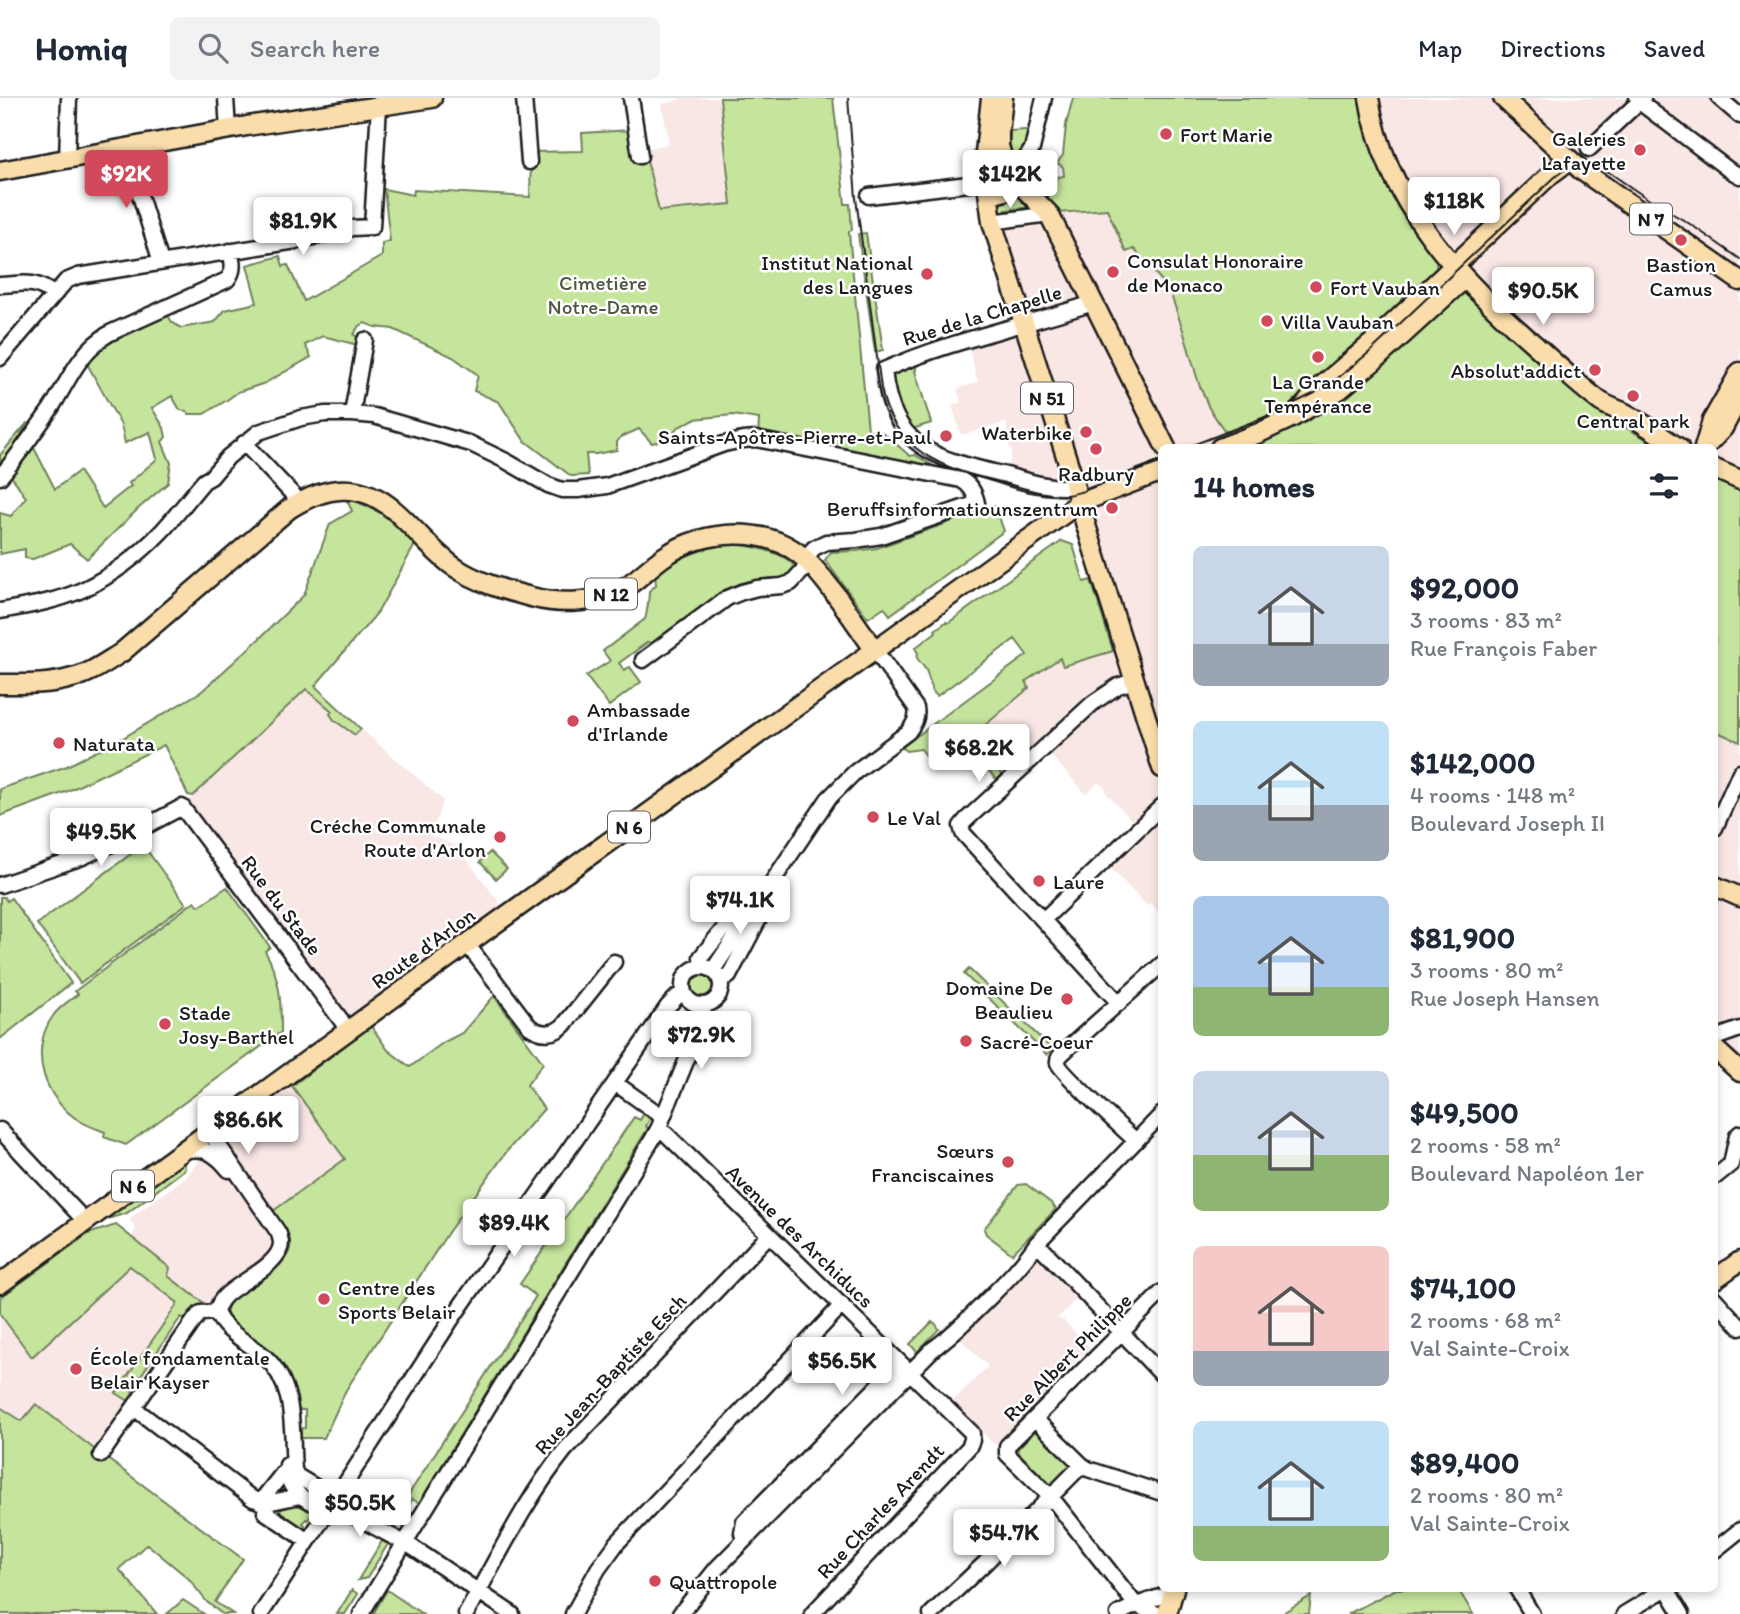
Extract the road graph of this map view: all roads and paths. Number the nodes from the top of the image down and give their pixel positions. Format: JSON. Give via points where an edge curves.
{"nodes":[{"id":1,"x":69,"y":98,"type":"edge"},
{"id":2,"x":226,"y":98,"type":"edge"},
{"id":3,"x":432,"y":98,"type":"edge"},
{"id":4,"x":524,"y":98,"type":"edge"},
{"id":5,"x":631,"y":98,"type":"edge"},
{"id":6,"x":991,"y":98,"type":"edge"},
{"id":7,"x":1003,"y":98,"type":"edge"},
{"id":8,"x":1044,"y":98,"type":"edge"},
{"id":9,"x":1368,"y":98,"type":"edge"},
{"id":10,"x":1503,"y":98,"type":"edge"},
{"id":11,"x":1720,"y":98,"type":"edge"},
{"id":12,"x":1640,"y":99,"type":"edge"},
{"id":13,"x":379,"y":105,"type":"junction"},
{"id":14,"x":1740,"y":116,"type":"edge"},
{"id":15,"x":228,"y":130,"type":"junction"},
{"id":16,"x":125,"y":148,"type":"junction"},
{"id":17,"x":1588,"y":149,"type":"dead end"},
{"id":18,"x":640,"y":156,"type":"dead end"},
{"id":19,"x":67,"y":159,"type":"junction"},
{"id":20,"x":530,"y":162,"type":"dead end"},
{"id":21,"x":1575,"y":165,"type":"junction"},
{"id":22,"x":0,"y":171,"type":"edge"},
{"id":23,"x":1010,"y":173,"type":"junction"},
{"id":24,"x":1740,"y":176,"type":"edge"},
{"id":25,"x":985,"y":182,"type":"junction"},
{"id":26,"x":869,"y":196,"type":"dead end"},
{"id":27,"x":1049,"y":214,"type":"junction"},
{"id":28,"x":992,"y":222,"type":"junction"},
{"id":29,"x":230,"y":251,"type":"junction"},
{"id":30,"x":161,"y":262,"type":"junction"},
{"id":31,"x":1459,"y":272,"type":"junction"},
{"id":32,"x":1740,"y":281,"type":"edge"},
{"id":33,"x":0,"y":285,"type":"edge"},
{"id":34,"x":54,"y":295,"type":"junction"},
{"id":35,"x":1093,"y":303,"type":"junction"},
{"id":36,"x":1017,"y":325,"type":"junction"},
{"id":37,"x":365,"y":340,"type":"dead end"},
{"id":38,"x":0,"y":358,"type":"edge"},
{"id":39,"x":1738,"y":383,"type":"edge"},
{"id":40,"x":352,"y":414,"type":"junction"},
{"id":41,"x":244,"y":443,"type":"junction"},
{"id":42,"x":1164,"y":444,"type":"edge"},
{"id":43,"x":1230,"y":444,"type":"edge"},
{"id":44,"x":1673,"y":444,"type":"edge"},
{"id":45,"x":1708,"y":444,"type":"edge"},
{"id":46,"x":1718,"y":470,"type":"edge"},
{"id":47,"x":1158,"y":473,"type":"edge"},
{"id":48,"x":0,"y":477,"type":"edge"},
{"id":49,"x":1740,"y":480,"type":"edge"},
{"id":50,"x":1077,"y":495,"type":"junction"},
{"id":51,"x":295,"y":506,"type":"junction"},
{"id":52,"x":807,"y":561,"type":"junction"},
{"id":53,"x":0,"y":611,"type":"edge"},
{"id":54,"x":875,"y":650,"type":"junction"},
{"id":55,"x":643,"y":660,"type":"dead end"},
{"id":56,"x":1134,"y":681,"type":"junction"},
{"id":57,"x":0,"y":684,"type":"edge"},
{"id":58,"x":1158,"y":755,"type":"edge"},
{"id":59,"x":1740,"y":772,"type":"edge"},
{"id":60,"x":1158,"y":810,"type":"edge"},
{"id":61,"x":1718,"y":821,"type":"edge"},
{"id":62,"x":0,"y":885,"type":"edge"},
{"id":63,"x":1718,"y":887,"type":"edge"},
{"id":64,"x":767,"y":889,"type":"junction"},
{"id":65,"x":1740,"y":897,"type":"edge"},
{"id":66,"x":1043,"y":920,"type":"junction"},
{"id":67,"x":467,"y":944,"type":"junction"},
{"id":68,"x":614,"y":962,"type":"dead end"},
{"id":69,"x":1158,"y":968,"type":"edge"},
{"id":70,"x":712,"y":972,"type":"junction"},
{"id":71,"x":685,"y":994,"type":"junction"},
{"id":72,"x":1119,"y":1003,"type":"junction"},
{"id":73,"x":704,"y":1006,"type":"junction"},
{"id":74,"x":1740,"y":1029,"type":"edge"},
{"id":75,"x":347,"y":1030,"type":"junction"},
{"id":76,"x":1718,"y":1037,"type":"edge"},
{"id":77,"x":1718,"y":1052,"type":"edge"},
{"id":78,"x":1740,"y":1072,"type":"edge"},
{"id":79,"x":615,"y":1083,"type":"junction"},
{"id":80,"x":1158,"y":1119,"type":"edge"},
{"id":81,"x":661,"y":1122,"type":"junction"},
{"id":82,"x":0,"y":1130,"type":"edge"},
{"id":83,"x":209,"y":1131,"type":"junction"},
{"id":84,"x":1740,"y":1133,"type":"edge"},
{"id":85,"x":1136,"y":1141,"type":"junction"},
{"id":86,"x":181,"y":1152,"type":"junction"},
{"id":87,"x":1718,"y":1175,"type":"edge"},
{"id":88,"x":258,"y":1202,"type":"junction"},
{"id":89,"x":85,"y":1222,"type":"junction"},
{"id":90,"x":769,"y":1235,"type":"junction"},
{"id":91,"x":1037,"y":1243,"type":"junction"},
{"id":92,"x":1740,"y":1261,"type":"edge"},
{"id":93,"x":1718,"y":1277,"type":"edge"},
{"id":94,"x":0,"y":1284,"type":"edge"},
{"id":95,"x":1158,"y":1296,"type":"edge"},
{"id":96,"x":1718,"y":1302,"type":"edge"},
{"id":97,"x":842,"y":1305,"type":"junction"},
{"id":98,"x":216,"y":1312,"type":"junction"},
{"id":99,"x":1740,"y":1327,"type":"edge"},
{"id":100,"x":1121,"y":1332,"type":"junction"},
{"id":101,"x":1158,"y":1371,"type":"edge"},
{"id":102,"x":910,"y":1372,"type":"junction"},
{"id":103,"x":134,"y":1408,"type":"junction"},
{"id":104,"x":1035,"y":1419,"type":"junction"},
{"id":105,"x":972,"y":1433,"type":"joint"},
{"id":106,"x":291,"y":1436,"type":"junction"},
{"id":107,"x":102,"y":1455,"type":"dead end"},
{"id":108,"x":1082,"y":1465,"type":"junction"},
{"id":109,"x":287,"y":1468,"type":"junction"},
{"id":110,"x":1158,"y":1492,"type":"edge"},
{"id":111,"x":300,"y":1496,"type":"junction"},
{"id":112,"x":1051,"y":1497,"type":"junction"},
{"id":113,"x":332,"y":1504,"type":"junction"},
{"id":114,"x":263,"y":1507,"type":"junction"},
{"id":115,"x":1739,"y":1533,"type":"edge"},
{"id":116,"x":308,"y":1541,"type":"junction"},
{"id":117,"x":405,"y":1543,"type":"junction"},
{"id":118,"x":1718,"y":1548,"type":"edge"},
{"id":119,"x":478,"y":1591,"type":"junction"},
{"id":120,"x":1172,"y":1592,"type":"edge"},
{"id":121,"x":1176,"y":1592,"type":"edge"},
{"id":122,"x":1519,"y":1592,"type":"edge"},
{"id":123,"x":1661,"y":1592,"type":"edge"},
{"id":124,"x":1668,"y":1592,"type":"edge"},
{"id":125,"x":1136,"y":1605,"type":"junction"},
{"id":126,"x":261,"y":1614,"type":"edge"},
{"id":127,"x":361,"y":1614,"type":"edge"},
{"id":128,"x":466,"y":1614,"type":"edge"},
{"id":129,"x":512,"y":1614,"type":"edge"},
{"id":130,"x":573,"y":1614,"type":"edge"},
{"id":131,"x":680,"y":1614,"type":"edge"},
{"id":132,"x":813,"y":1614,"type":"edge"},
{"id":133,"x":931,"y":1614,"type":"edge"},
{"id":134,"x":1118,"y":1614,"type":"edge"},
{"id":135,"x":1157,"y":1614,"type":"edge"},
{"id":136,"x":1167,"y":1614,"type":"edge"},
{"id":137,"x":1532,"y":1614,"type":"edge"},
{"id":138,"x":1624,"y":1614,"type":"edge"},
{"id":139,"x":1682,"y":1614,"type":"edge"}],
"edges":[{"from":1,"to":19,"type":"street"},
{"from":2,"to":15,"type":"street"},
{"from":3,"to":13,"type":"main road"},
{"from":4,"to":20,"type":"street"},
{"from":5,"to":18,"type":"street"},
{"from":6,"to":25,"type":"main road","number":"N 51"},
{"from":7,"to":23,"type":"main road","via":[[999,146]]},
{"from":8,"to":23,"type":"street","via":[[1032,149]]},
{"from":9,"to":31,"type":"main road","via":[[1392,175],[1430,237]]},
{"from":10,"to":21,"type":"main road","number":"N 7"},
{"from":11,"to":14,"type":"street"},
{"from":12,"to":17,"type":"street"},
{"from":12,"to":24,"type":"street"},
{"from":13,"to":15,"type":"main road"},
{"from":13,"to":29,"type":"street","via":[[372,227]]},
{"from":15,"to":16,"type":"main road"},
{"from":16,"to":19,"type":"main road"},
{"from":16,"to":30,"type":"street"},
{"from":19,"to":22,"type":"main road"},
{"from":21,"to":31,"type":"main road","via":[[1551,174]]},
{"from":21,"to":32,"type":"main road","number":"N 7"},
{"from":23,"to":25,"type":"main road","via":[[1012,181],[1006,191],[995,193]]},
{"from":23,"to":27,"type":"main road"},
{"from":25,"to":26,"type":"street"},
{"from":25,"to":28,"type":"main road","number":"N 51"},
{"from":27,"to":28,"type":"street"},
{"from":27,"to":35,"type":"main road"},
{"from":28,"to":36,"type":"main road","number":"N 51"},
{"from":29,"to":30,"type":"street"},
{"from":29,"to":48,"type":"street","via":[[233,269],[228,280],[110,333],[86,351]]},
{"from":30,"to":34,"type":"street","via":[[78,276],[66,281]]},
{"from":31,"to":43,"type":"main road","via":[[1320,387],[1293,417]]},
{"from":31,"to":44,"type":"main road","via":[[1583,388]]},
{"from":33,"to":34,"type":"street","via":[[33,283]]},
{"from":34,"to":38,"type":"street"},
{"from":35,"to":36,"type":"street","name":"Rue de la Chapelle"},
{"from":35,"to":42,"type":"main road"},
{"from":36,"to":50,"type":"main road","number":"N 51"},
{"from":36,"to":50,"type":"street","name":"Rue de la Chapelle","via":[[884,370],[889,400],[895,417],[926,450],[956,463]]},
{"from":37,"to":40,"type":"street"},
{"from":39,"to":45,"type":"main road","via":[[1723,428]]},
{"from":40,"to":41,"type":"street","via":[[301,418],[259,432]]},
{"from":40,"to":52,"type":"street","via":[[471,444],[562,490],[607,486],[724,444],[756,439],[961,480],[971,488],[977,503],[881,536],[826,542],[814,548]]},
{"from":41,"to":51,"type":"street"},
{"from":41,"to":53,"type":"street","via":[[138,554],[84,589]]},
{"from":46,"to":49,"type":"main road"},
{"from":47,"to":50,"type":"main road","number":"N 6","via":[[1098,496]]},
{"from":50,"to":54,"type":"main road","number":"N 6"},
{"from":50,"to":56,"type":"main road","number":"N 51"},
{"from":51,"to":52,"type":"main road","number":"N 12","via":[[328,491],[370,495],[470,576],[533,598],[560,602],[601,598],[624,588],[664,556],[691,542],[724,535],[774,541]]},
{"from":51,"to":57,"type":"main road","number":"N 12","via":[[121,653],[72,678]]},
{"from":52,"to":54,"type":"main road","number":"N 12"},
{"from":52,"to":55,"type":"street","via":[[791,583],[727,598]]},
{"from":54,"to":64,"type":"street","via":[[916,708],[915,721],[908,732],[834,792]]},
{"from":54,"to":67,"type":"main road","name":"Route d'Arlon","number":"N 6"},
{"from":56,"to":58,"type":"main road","number":"N 51"},
{"from":56,"to":66,"type":"street","via":[[1093,703],[961,826]]},
{"from":59,"to":61,"type":"street"},
{"from":60,"to":66,"type":"street"},
{"from":62,"to":75,"type":"street","name":"Rue du Stade","via":[[80,858],[182,807]]},
{"from":63,"to":65,"type":"main road"},
{"from":64,"to":70,"type":"street","via":[[771,896],[729,976]]},
{"from":64,"to":70,"type":"street","via":[[755,890],[701,957]]},
{"from":66,"to":72,"type":"street"},
{"from":67,"to":68,"type":"street","via":[[530,1027],[544,1033],[564,1026]]},
{"from":67,"to":75,"type":"main road","name":"Route d'Arlon","number":"N 6"},
{"from":69,"to":72,"type":"street"},
{"from":70,"to":71,"type":"street","via":[[695,968],[685,979]]},
{"from":70,"to":73,"type":"street","via":[[722,987],[716,1000]]},
{"from":71,"to":73,"type":"street","via":[[692,1003]]},
{"from":71,"to":79,"type":"street","via":[[671,1001]]},
{"from":72,"to":85,"type":"street","via":[[1058,1060],[1067,1075]]},
{"from":73,"to":81,"type":"street","via":[[703,1020]]},
{"from":74,"to":76,"type":"street"},
{"from":75,"to":83,"type":"main road","name":"Route d'Arlon","number":"N 6"},
{"from":77,"to":78,"type":"main road"},
{"from":79,"to":81,"type":"street","name":"Avenue des Archiducs"},
{"from":79,"to":113,"type":"street","via":[[451,1320]]},
{"from":80,"to":85,"type":"street"},
{"from":81,"to":90,"type":"street","name":"Avenue des Archiducs"},
{"from":81,"to":117,"type":"street"},
{"from":82,"to":89,"type":"street"},
{"from":83,"to":86,"type":"main road","name":"Route d'Arlon","number":"N 6"},
{"from":83,"to":88,"type":"street"},
{"from":84,"to":87,"type":"street","via":[[1731,1164]]},
{"from":85,"to":91,"type":"street"},
{"from":86,"to":88,"type":"street","via":[[209,1152]]},
{"from":86,"to":89,"type":"main road","name":"Route d'Arlon","number":"N 6"},
{"from":88,"to":98,"type":"street","via":[[282,1242],[278,1253],[226,1295]]},
{"from":89,"to":94,"type":"main road","name":"Route d'Arlon","number":"N 6"},
{"from":90,"to":97,"type":"street","name":"Avenue des Archiducs"},
{"from":90,"to":119,"type":"street","name":"Rue Jean-Baptiste Esch","via":[[565,1450],[531,1498]]},
{"from":91,"to":100,"type":"street"},
{"from":91,"to":102,"type":"street","via":[[955,1333]]},
{"from":92,"to":93,"type":"main road"},
{"from":95,"to":100,"type":"street","name":"Rue Albert Philippe"},
{"from":96,"to":99,"type":"street"},
{"from":97,"to":102,"type":"street","name":"Avenue des Archiducs"},
{"from":97,"to":130,"type":"street","via":[[617,1544]]},
{"from":98,"to":103,"type":"street","via":[[196,1318]]},
{"from":98,"to":106,"type":"street","via":[[282,1379],[291,1405]]},
{"from":100,"to":101,"type":"street"},
{"from":100,"to":104,"type":"street","name":"Rue Albert Philippe"},
{"from":102,"to":105,"type":"street","name":"Avenue des Archiducs"},
{"from":102,"to":131,"type":"street","via":[[893,1371],[853,1421],[744,1522],[744,1540]]},
{"from":103,"to":107,"type":"street"},
{"from":103,"to":114,"type":"street"},
{"from":104,"to":108,"type":"street"},
{"from":104,"to":112,"type":"street","name":"Rue Albert Philippe","via":[[1007,1446],[1007,1454]]},
{"from":105,"to":132,"type":"street","name":"Rue Charles Arendt","via":[[969,1447]]},
{"from":106,"to":109,"type":"street"},
{"from":106,"to":113,"type":"street","via":[[297,1476],[327,1494]]},
{"from":108,"to":110,"type":"street"},
{"from":108,"to":112,"type":"street"},
{"from":109,"to":111,"type":"street","via":[[290,1485]]},
{"from":109,"to":114,"type":"street"},
{"from":111,"to":113,"type":"street","via":[[319,1506]]},
{"from":111,"to":114,"type":"street"},
{"from":112,"to":125,"type":"street"},
{"from":112,"to":133,"type":"street"},
{"from":113,"to":116,"type":"street"},
{"from":113,"to":117,"type":"street"},
{"from":114,"to":116,"type":"street"},
{"from":115,"to":118,"type":"street"},
{"from":116,"to":126,"type":"street"},
{"from":117,"to":119,"type":"street"},
{"from":117,"to":127,"type":"street"},
{"from":119,"to":128,"type":"street","name":"Rue Jean-Baptiste Esch"},
{"from":119,"to":129,"type":"street"},
{"from":120,"to":125,"type":"street"},
{"from":121,"to":136,"type":"main road"},
{"from":122,"to":137,"type":"street"},
{"from":123,"to":138,"type":"street"},
{"from":124,"to":139,"type":"street"},
{"from":125,"to":134,"type":"street"},
{"from":125,"to":135,"type":"street"}]}
